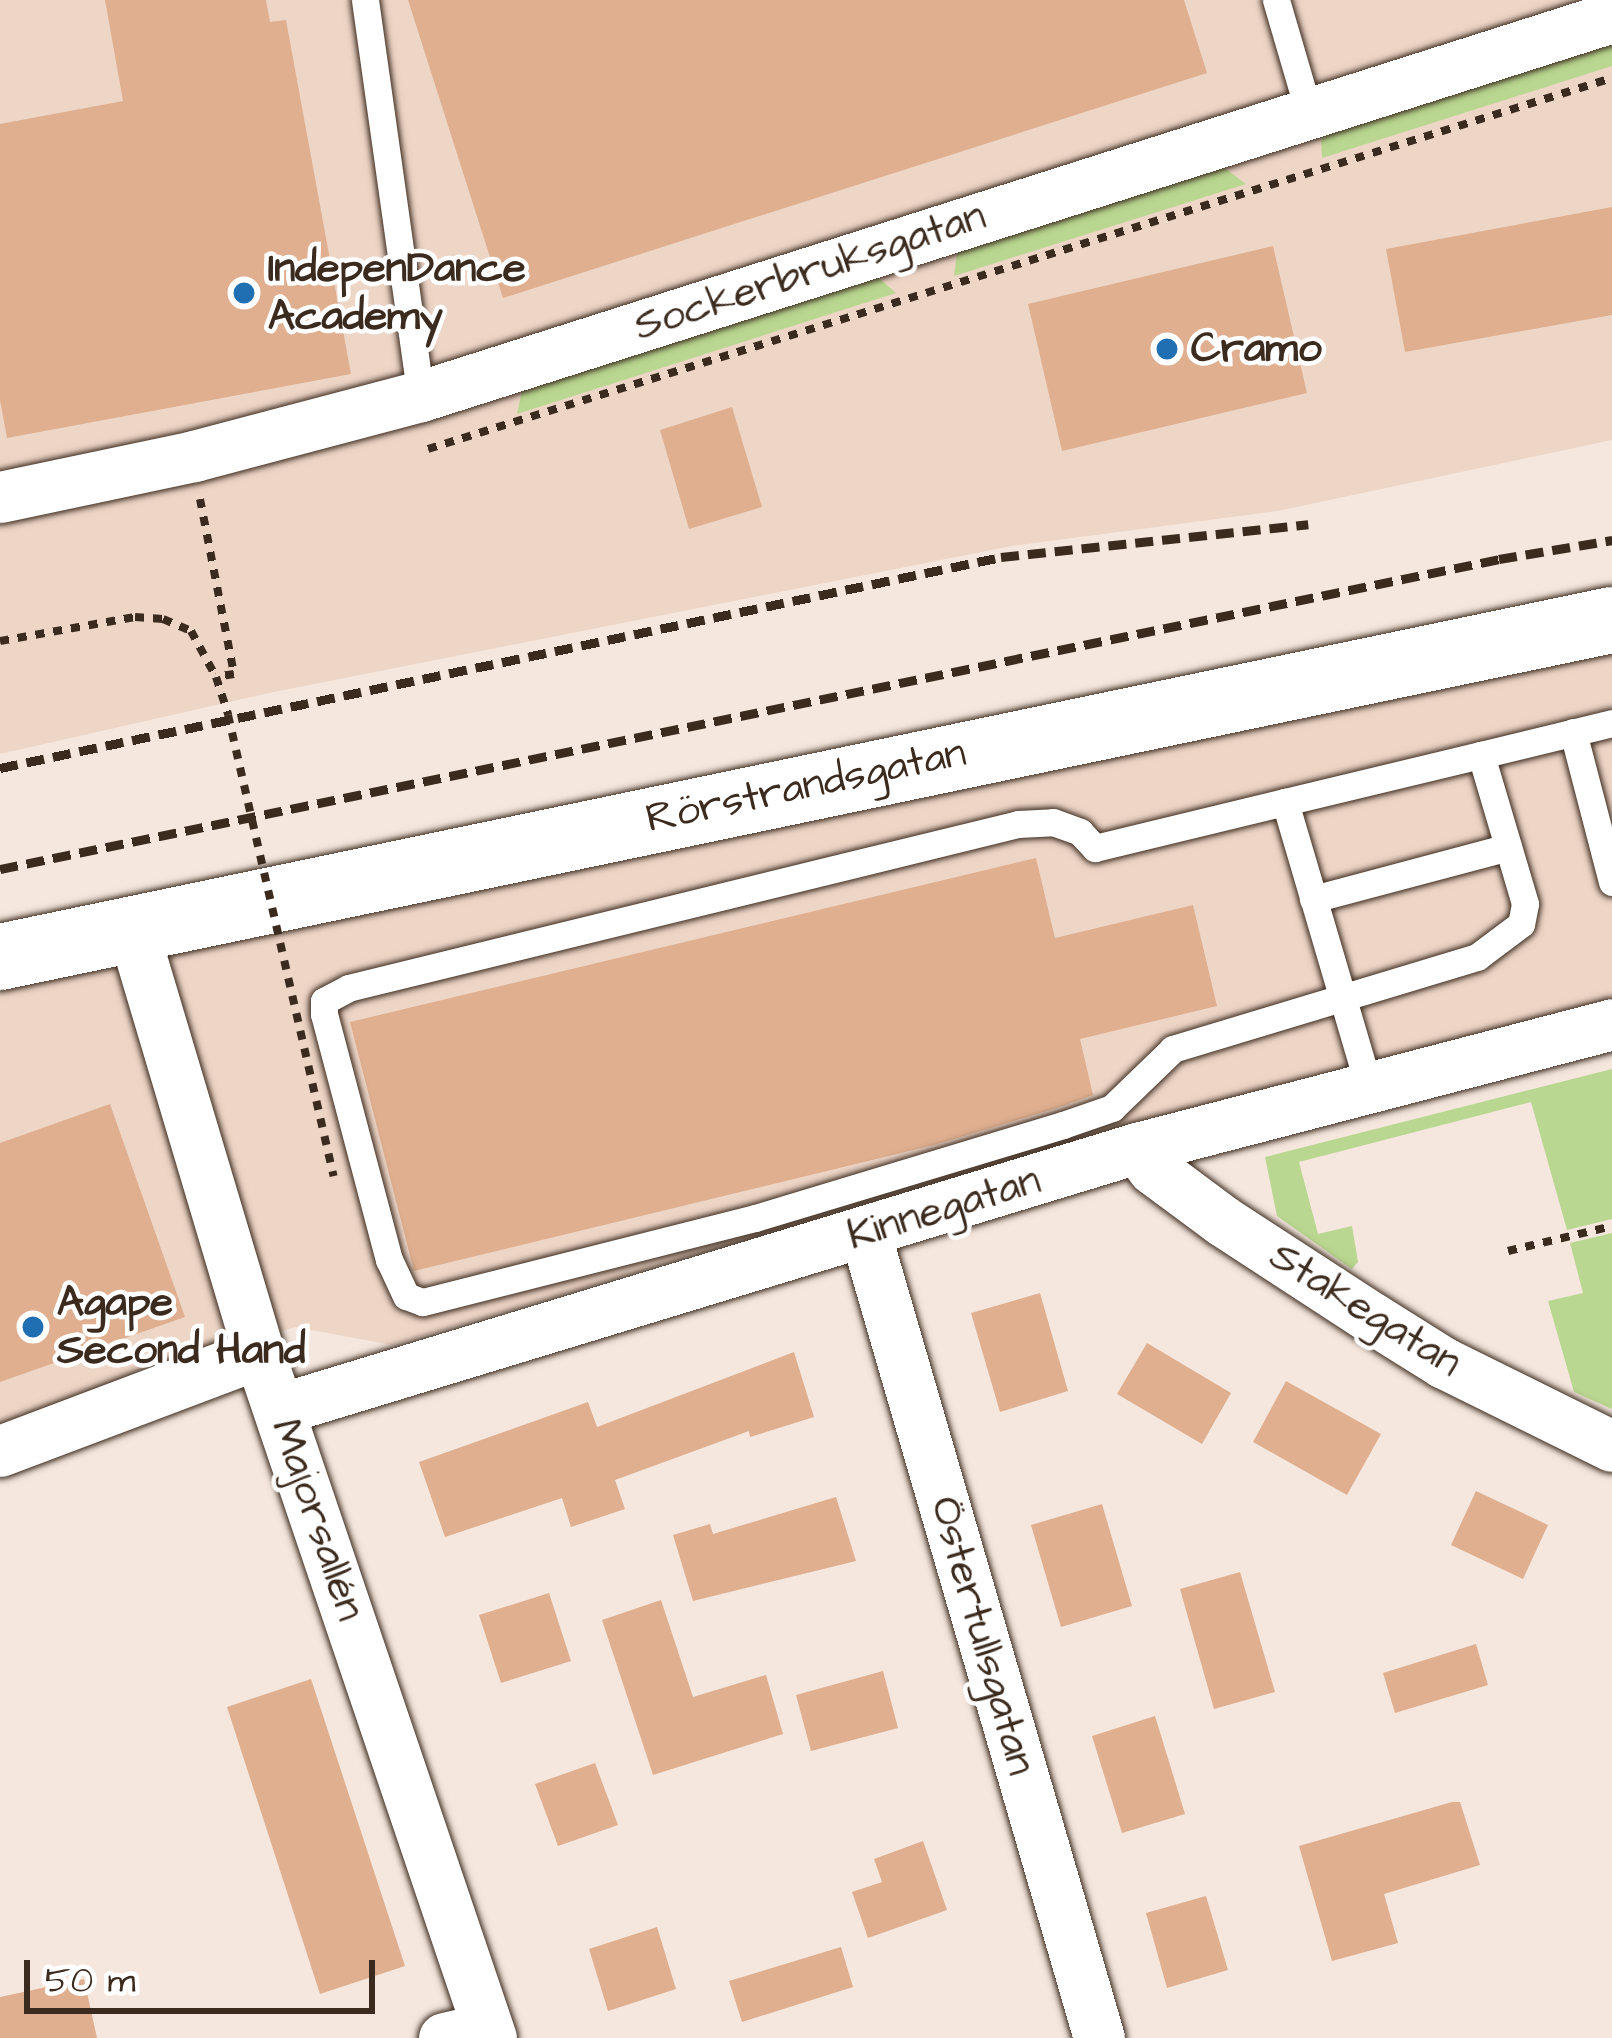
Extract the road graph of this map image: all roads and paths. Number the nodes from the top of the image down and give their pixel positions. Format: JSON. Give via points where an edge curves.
{"nodes":[{"id":1,"x":365,"y":0,"type":"edge"},
{"id":2,"x":1276,"y":0,"type":"edge"},
{"id":3,"x":1612,"y":17,"type":"edge"},
{"id":4,"x":1309,"y":113,"type":"junction"},
{"id":5,"x":421,"y":396,"type":"junction"},
{"id":6,"x":194,"y":456,"type":"junction"},
{"id":7,"x":0,"y":497,"type":"edge"},
{"id":8,"x":1612,"y":620,"type":"edge"},
{"id":9,"x":0,"y":641,"type":"edge"},
{"id":10,"x":216,"y":677,"type":"junction"},
{"id":11,"x":1612,"y":723,"type":"edge"},
{"id":12,"x":1573,"y":732,"type":"junction"},
{"id":13,"x":1481,"y":754,"type":"junction"},
{"id":14,"x":1285,"y":802,"type":"junction"},
{"id":15,"x":1508,"y":848,"type":"junction"},
{"id":16,"x":1612,"y":882,"type":"edge"},
{"id":17,"x":1313,"y":899,"type":"junction"},
{"id":18,"x":133,"y":931,"type":"junction"},
{"id":19,"x":0,"y":958,"type":"edge"},
{"id":20,"x":1342,"y":998,"type":"junction"},
{"id":21,"x":1612,"y":1024,"type":"edge"},
{"id":22,"x":1369,"y":1088,"type":"junction"},
{"id":23,"x":1137,"y":1148,"type":"junction"},
{"id":24,"x":334,"y":1176,"type":"dead end"},
{"id":25,"x":1612,"y":1226,"type":"edge"},
{"id":26,"x":866,"y":1233,"type":"junction"},
{"id":27,"x":1508,"y":1251,"type":"dead end"},
{"id":28,"x":259,"y":1353,"type":"junction"},
{"id":29,"x":280,"y":1408,"type":"junction"},
{"id":30,"x":1612,"y":1445,"type":"edge"},
{"id":31,"x":0,"y":1451,"type":"edge"},
{"id":32,"x":474,"y":2035,"type":"edge"},
{"id":33,"x":1099,"y":2038,"type":"edge"}],
"edges":[{"from":1,"to":5,"type":"lane"},
{"from":2,"to":4,"type":"lane"},
{"from":3,"to":4,"type":"street","name":"Sockerbruksgatan"},
{"from":4,"to":5,"type":"street","name":"Sockerbruksgatan"},
{"from":5,"to":6,"type":"street","name":"Sockerbruksgatan"},
{"from":6,"to":7,"type":"street","name":"Sockerbruksgatan"},
{"from":6,"to":10,"type":"path","via":[[234,674]]},
{"from":8,"to":18,"type":"main road","name":"Rörstrandsgatan"},
{"from":9,"to":10,"type":"path","bridge":true,"via":[[163,619],[191,631]]},
{"from":10,"to":24,"type":"path","bridge":true},
{"from":11,"to":12,"type":"lane"},
{"from":12,"to":13,"type":"lane"},
{"from":12,"to":16,"type":"lane"},
{"from":13,"to":14,"type":"lane"},
{"from":13,"to":15,"type":"lane"},
{"from":14,"to":17,"type":"lane"},
{"from":14,"to":20,"type":"lane","via":[[1095,848],[1053,822],[1018,824],[348,988],[324,1001],[324,1014],[389,1260],[406,1296],[422,1302],[755,1218],[1112,1108],[1173,1049]]},
{"from":15,"to":17,"type":"lane"},
{"from":15,"to":20,"type":"lane","via":[[1525,904],[1521,924],[1477,956]]},
{"from":17,"to":20,"type":"lane"},
{"from":18,"to":19,"type":"main road","name":"Rörstrandsgatan"},
{"from":18,"to":28,"type":"street","name":"Majorsallén"},
{"from":20,"to":22,"type":"lane"},
{"from":21,"to":22,"type":"street","name":"Kinnegatan"},
{"from":22,"to":23,"type":"street","name":"Kinnegatan"},
{"from":23,"to":26,"type":"street","name":"Kinnegatan"},
{"from":23,"to":30,"type":"street","name":"Stakegatan","via":[[1223,1221],[1372,1318],[1444,1363]]},
{"from":25,"to":27,"type":"path"},
{"from":26,"to":29,"type":"street","name":"Kinnegatan"},
{"from":26,"to":33,"type":"street","name":"Östertullsgatan"},
{"from":28,"to":29,"type":"street","name":"Majorsallén"},
{"from":28,"to":31,"type":"street"},
{"from":29,"to":32,"type":"street","name":"Majorsallén"}]}
